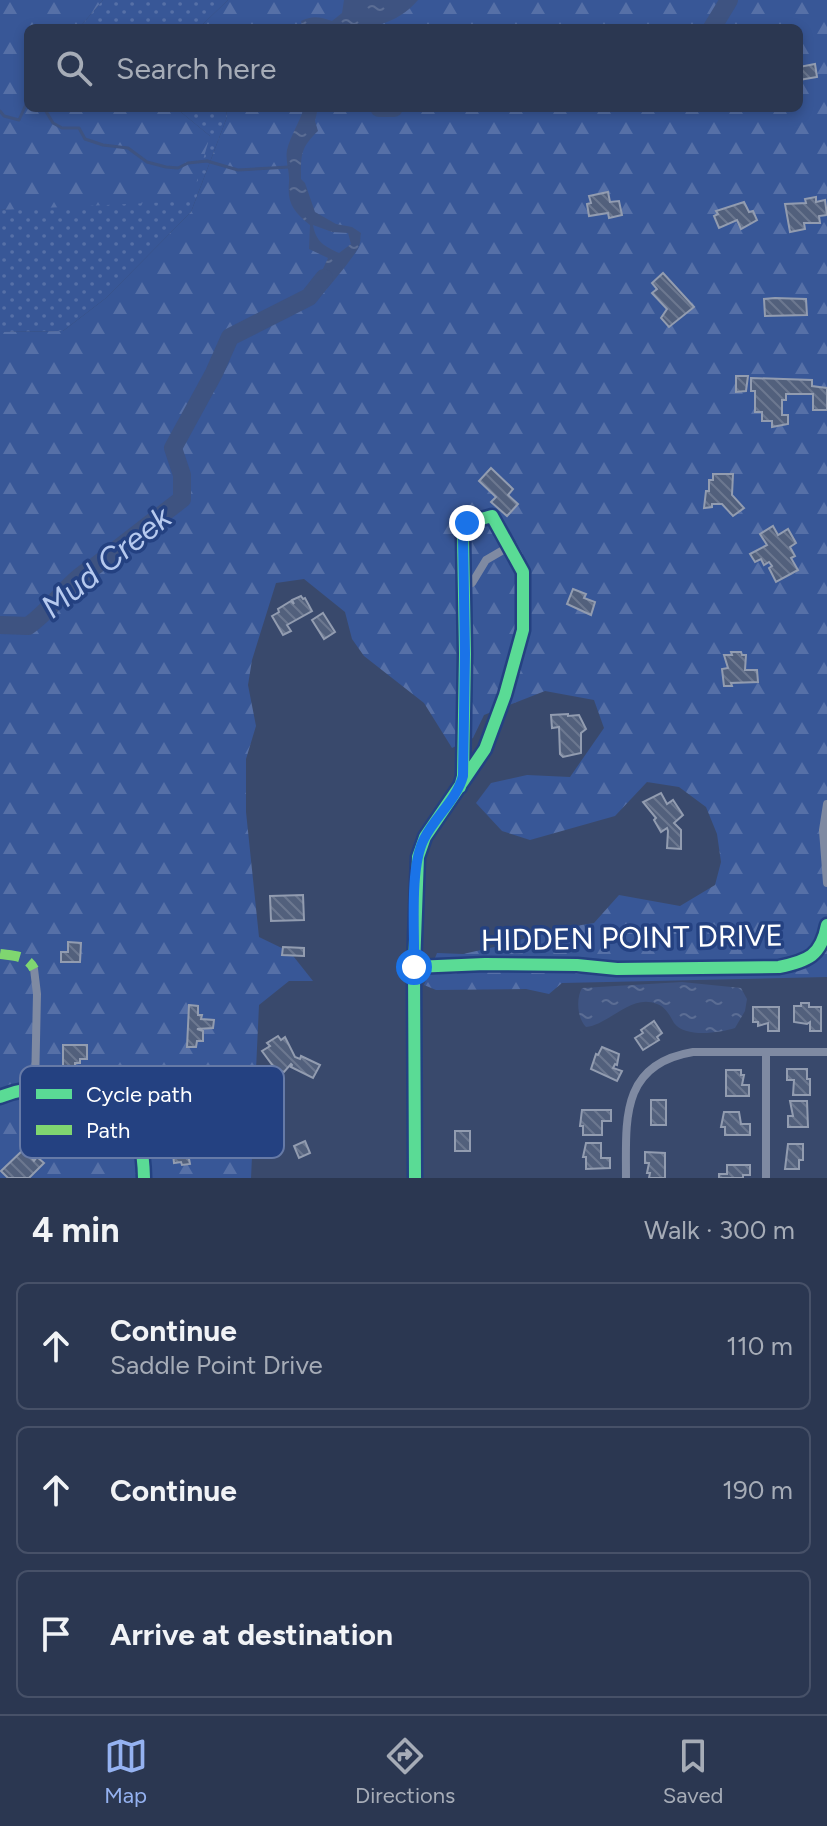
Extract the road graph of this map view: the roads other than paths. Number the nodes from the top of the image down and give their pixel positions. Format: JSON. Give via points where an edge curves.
{"nodes":[{"id":1,"x":510,"y":546,"type":"junction"},
{"id":2,"x":464,"y":587,"type":"junction"},
{"id":3,"x":460,"y":787,"type":"junction"},
{"id":4,"x":827,"y":804,"type":"edge"},
{"id":5,"x":827,"y":883,"type":"edge"},
{"id":6,"x":827,"y":925,"type":"edge"},
{"id":7,"x":414,"y":967,"type":"junction"},
{"id":8,"x":34,"y":969,"type":"dead end"},
{"id":9,"x":766,"y":1052,"type":"junction"},
{"id":10,"x":827,"y":1052,"type":"edge"},
{"id":11,"x":35,"y":1066,"type":"edge"},
{"id":12,"x":20,"y":1091,"type":"edge"},
{"id":13,"x":0,"y":1097,"type":"edge"},
{"id":14,"x":142,"y":1158,"type":"edge"},
{"id":15,"x":144,"y":1178,"type":"edge"},
{"id":16,"x":415,"y":1178,"type":"edge"},
{"id":17,"x":626,"y":1178,"type":"edge"},
{"id":18,"x":766,"y":1178,"type":"edge"}],
"edges":[{"from":1,"to":2,"type":"street","via":[[486,560]]},
{"from":1,"to":2,"type":"street","via":[[492,516],[467,523]]},
{"from":1,"to":3,"type":"street","via":[[523,572],[523,630],[485,749]]},
{"from":2,"to":3,"type":"street"},
{"from":3,"to":7,"type":"street","via":[[425,837],[418,857]]},
{"from":4,"to":5,"type":"street"},
{"from":6,"to":7,"type":"street","name":"HIDDEN POINT DRIVE","via":[[816,953],[779,967]]},
{"from":7,"to":16,"type":"street"},
{"from":8,"to":11,"type":"street"},
{"from":9,"to":10,"type":"street"},
{"from":9,"to":17,"type":"street","via":[[693,1052],[672,1057],[646,1073],[631,1095]]},
{"from":9,"to":18,"type":"street"},
{"from":12,"to":13,"type":"street"},
{"from":14,"to":15,"type":"street"}]}
